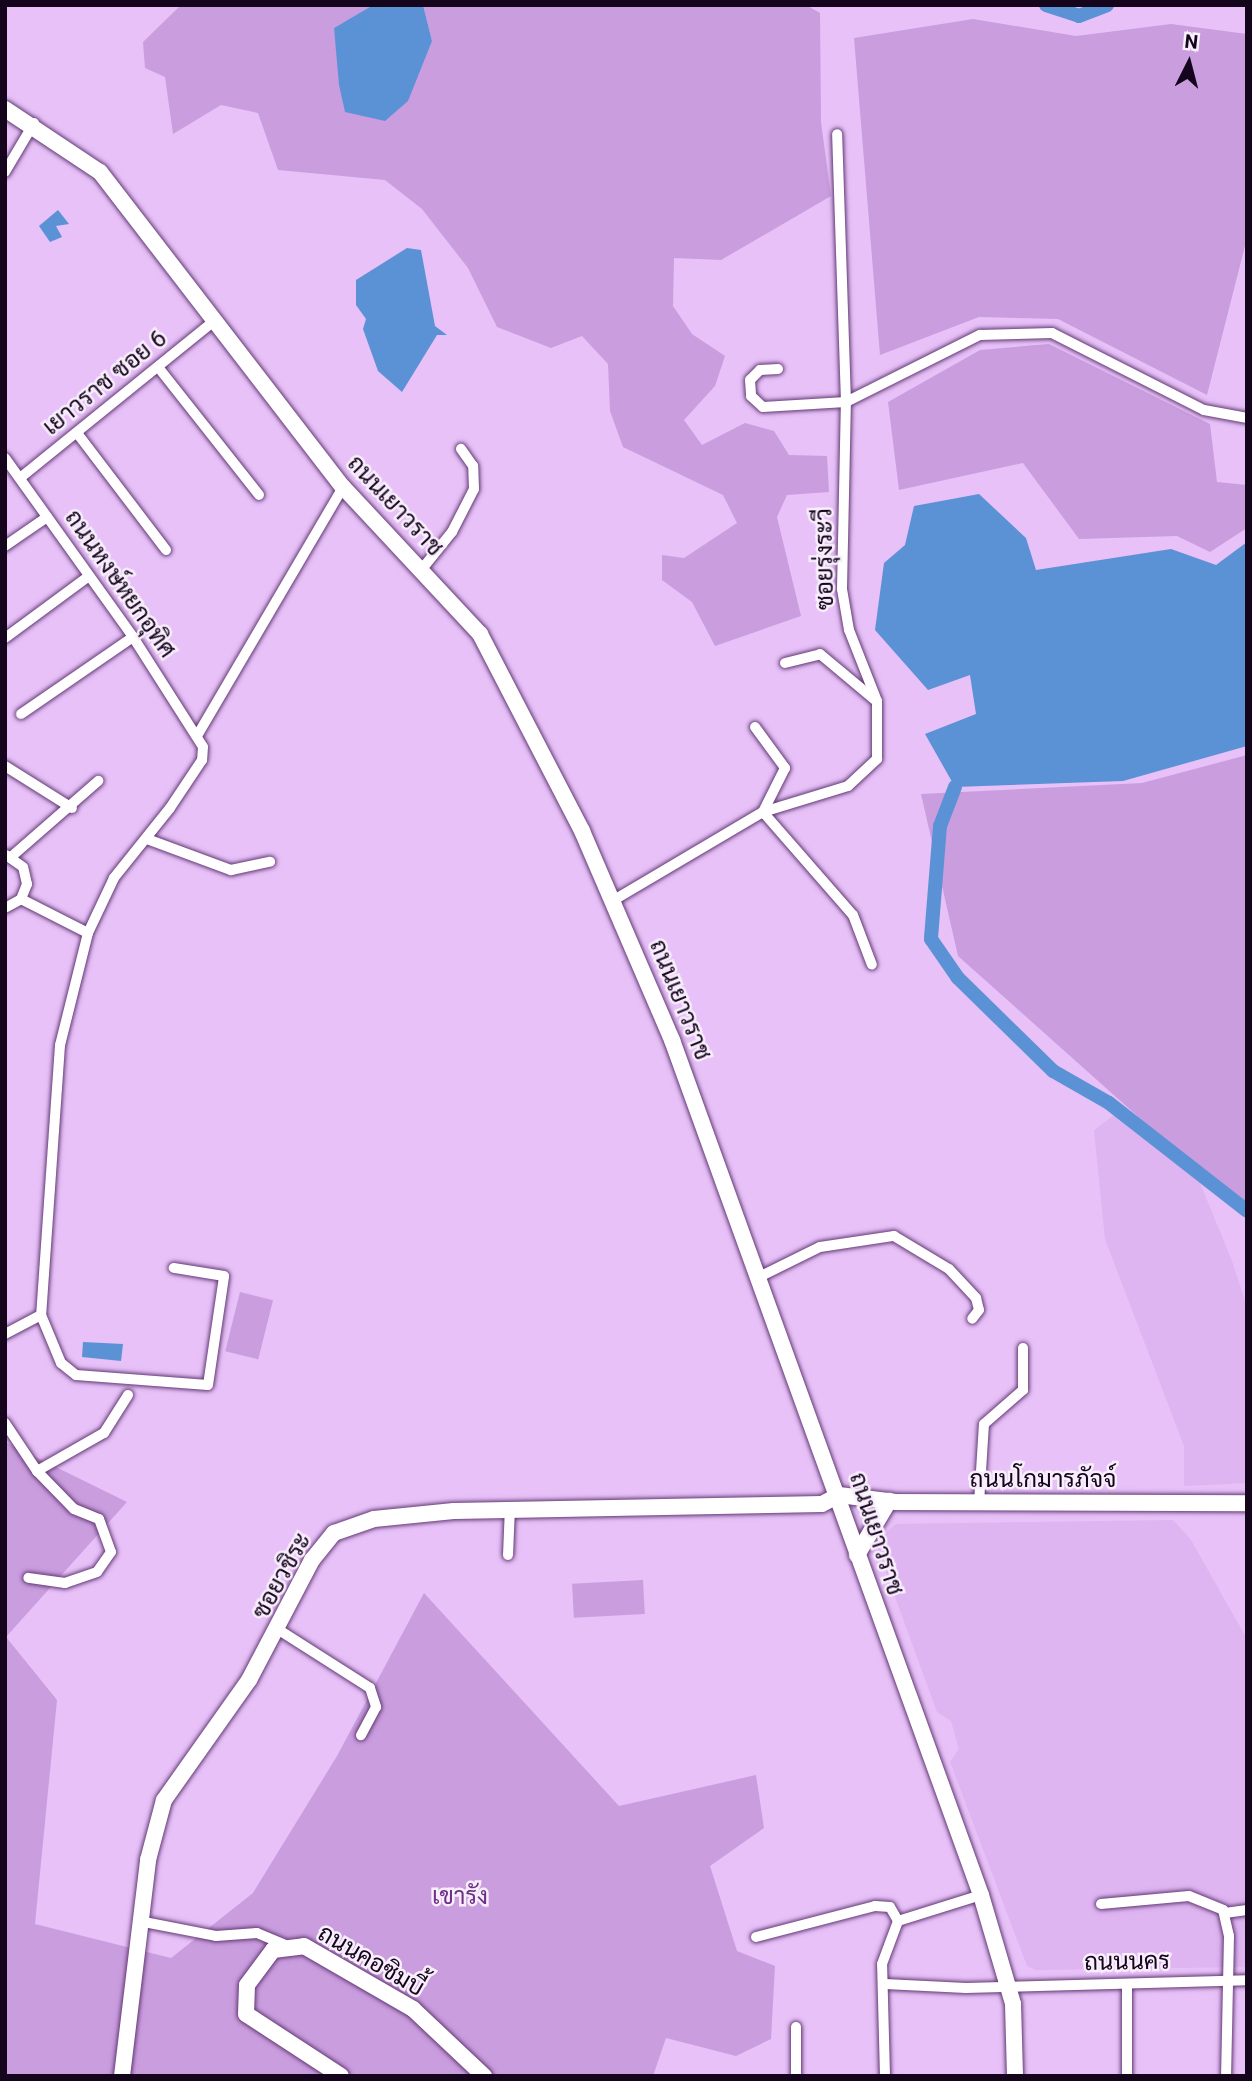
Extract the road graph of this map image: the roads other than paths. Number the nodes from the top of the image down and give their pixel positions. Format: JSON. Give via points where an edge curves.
{"nodes":[{"id":1,"x":5,"y":108,"type":"edge"},
{"id":2,"x":34,"y":123,"type":"junction"},
{"id":3,"x":837,"y":134,"type":"dead end"},
{"id":4,"x":5,"y":172,"type":"edge"},
{"id":5,"x":216,"y":319,"type":"junction"},
{"id":6,"x":158,"y":367,"type":"junction"},
{"id":7,"x":778,"y":369,"type":"dead end"},
{"id":8,"x":846,"y":402,"type":"junction"},
{"id":9,"x":1247,"y":418,"type":"edge"},
{"id":10,"x":77,"y":433,"type":"junction"},
{"id":11,"x":461,"y":449,"type":"dead end"},
{"id":12,"x":5,"y":458,"type":"edge"},
{"id":13,"x":20,"y":478,"type":"junction"},
{"id":14,"x":343,"y":487,"type":"junction"},
{"id":15,"x":259,"y":495,"type":"dead end"},
{"id":16,"x":47,"y":517,"type":"junction"},
{"id":17,"x":5,"y":546,"type":"edge"},
{"id":18,"x":166,"y":550,"type":"dead end"},
{"id":19,"x":422,"y":569,"type":"junction"},
{"id":20,"x":89,"y":576,"type":"junction"},
{"id":21,"x":134,"y":637,"type":"junction"},
{"id":22,"x":5,"y":638,"type":"edge"},
{"id":23,"x":785,"y":663,"type":"dead end"},
{"id":24,"x":877,"y":701,"type":"junction"},
{"id":25,"x":20,"y":715,"type":"dead end"},
{"id":26,"x":755,"y":727,"type":"dead end"},
{"id":27,"x":197,"y":736,"type":"junction"},
{"id":28,"x":5,"y":766,"type":"edge"},
{"id":29,"x":98,"y":781,"type":"dead end"},
{"id":30,"x":72,"y":808,"type":"junction"},
{"id":31,"x":763,"y":812,"type":"junction"},
{"id":32,"x":147,"y":839,"type":"junction"},
{"id":33,"x":8,"y":856,"type":"edge"},
{"id":34,"x":270,"y":862,"type":"dead end"},
{"id":35,"x":21,"y":899,"type":"junction"},
{"id":36,"x":614,"y":900,"type":"junction"},
{"id":37,"x":5,"y":908,"type":"edge"},
{"id":38,"x":88,"y":933,"type":"junction"},
{"id":39,"x":872,"y":965,"type":"dead end"},
{"id":40,"x":174,"y":1268,"type":"dead end"},
{"id":41,"x":757,"y":1278,"type":"junction"},
{"id":42,"x":41,"y":1315,"type":"junction"},
{"id":43,"x":972,"y":1319,"type":"dead end"},
{"id":44,"x":5,"y":1334,"type":"edge"},
{"id":45,"x":1023,"y":1348,"type":"dead end"},
{"id":46,"x":128,"y":1395,"type":"dead end"},
{"id":47,"x":5,"y":1423,"type":"edge"},
{"id":48,"x":37,"y":1471,"type":"junction"},
{"id":49,"x":839,"y":1495,"type":"junction"},
{"id":50,"x":888,"y":1501,"type":"junction"},
{"id":51,"x":979,"y":1503,"type":"junction"},
{"id":52,"x":1247,"y":1503,"type":"edge"},
{"id":53,"x":509,"y":1508,"type":"junction"},
{"id":54,"x":508,"y":1555,"type":"dead end"},
{"id":55,"x":858,"y":1555,"type":"junction"},
{"id":56,"x":28,"y":1577,"type":"dead end"},
{"id":57,"x":279,"y":1630,"type":"junction"},
{"id":58,"x":361,"y":1735,"type":"dead end"},
{"id":59,"x":981,"y":1895,"type":"junction"},
{"id":60,"x":1101,"y":1904,"type":"dead end"},
{"id":61,"x":1247,"y":1910,"type":"edge"},
{"id":62,"x":1225,"y":1913,"type":"junction"},
{"id":63,"x":139,"y":1921,"type":"junction"},
{"id":64,"x":898,"y":1921,"type":"junction"},
{"id":65,"x":756,"y":1937,"type":"dead end"},
{"id":66,"x":285,"y":1945,"type":"junction"},
{"id":67,"x":1247,"y":1980,"type":"edge"},
{"id":68,"x":1227,"y":1981,"type":"junction"},
{"id":69,"x":885,"y":1984,"type":"junction"},
{"id":70,"x":1008,"y":1984,"type":"junction"},
{"id":71,"x":1127,"y":1984,"type":"junction"},
{"id":72,"x":796,"y":2027,"type":"dead end"},
{"id":73,"x":122,"y":2076,"type":"edge"},
{"id":74,"x":341,"y":2076,"type":"edge"},
{"id":75,"x":484,"y":2076,"type":"edge"},
{"id":76,"x":796,"y":2076,"type":"edge"},
{"id":77,"x":885,"y":2076,"type":"edge"},
{"id":78,"x":1015,"y":2076,"type":"edge"},
{"id":79,"x":1127,"y":2076,"type":"edge"},
{"id":80,"x":1226,"y":2076,"type":"edge"}],
"edges":[{"from":1,"to":2,"type":"main road","name":"ถนนเยาวราช"},
{"from":2,"to":4,"type":"street"},
{"from":2,"to":5,"type":"main road","name":"ถนนเยาวราช","via":[[100,172]]},
{"from":3,"to":8,"type":"street","name":"ซอยรุ่งระวี"},
{"from":5,"to":6,"type":"street","name":"เยาวราช ซอย 6"},
{"from":5,"to":14,"type":"main road","name":"ถนนเยาวราช"},
{"from":6,"to":10,"type":"street","name":"เยาวราช ซอย 6"},
{"from":6,"to":15,"type":"street"},
{"from":7,"to":8,"type":"street","via":[[760,370],[750,380],[751,396],[763,407]]},
{"from":8,"to":9,"type":"street","via":[[980,335],[1052,333],[1204,410]]},
{"from":8,"to":24,"type":"street","name":"ซอยรุ่งระวี","via":[[842,589],[849,630]]},
{"from":10,"to":13,"type":"street","name":"เยาวราช ซอย 6"},
{"from":10,"to":18,"type":"street"},
{"from":11,"to":19,"type":"street","via":[[473,466],[474,489],[452,531]]},
{"from":12,"to":13,"type":"street","name":"ถนนหงษ์หยกอุทิศ"},
{"from":13,"to":16,"type":"street","name":"ถนนหงษ์หยกอุทิศ"},
{"from":14,"to":19,"type":"main road","name":"ถนนเยาวราช"},
{"from":14,"to":27,"type":"street"},
{"from":16,"to":17,"type":"street"},
{"from":16,"to":20,"type":"street","name":"ถนนหงษ์หยกอุทิศ"},
{"from":19,"to":36,"type":"main road","name":"ถนนเยาวราช","via":[[480,634]]},
{"from":20,"to":21,"type":"street","name":"ถนนหงษ์หยกอุทิศ"},
{"from":20,"to":22,"type":"street"},
{"from":21,"to":25,"type":"street"},
{"from":21,"to":27,"type":"street","name":"ถนนหงษ์หยกอุทิศ"},
{"from":23,"to":24,"type":"street","via":[[820,653]]},
{"from":24,"to":31,"type":"street","name":"ซอยรุ่งระวี","via":[[877,759],[864,775],[848,786]]},
{"from":26,"to":31,"type":"street","via":[[785,768]]},
{"from":27,"to":32,"type":"street","via":[[202,760]]},
{"from":28,"to":30,"type":"street"},
{"from":29,"to":30,"type":"street"},
{"from":30,"to":33,"type":"street"},
{"from":31,"to":36,"type":"street","name":"ซอยรุ่งระวี"},
{"from":31,"to":39,"type":"street","via":[[853,915]]},
{"from":32,"to":34,"type":"street","via":[[231,870]]},
{"from":32,"to":38,"type":"street","via":[[114,878]]},
{"from":33,"to":35,"type":"street","via":[[27,875]]},
{"from":35,"to":37,"type":"street"},
{"from":35,"to":38,"type":"street"},
{"from":36,"to":41,"type":"main road","name":"ถนนเยาวราช"},
{"from":38,"to":42,"type":"street","via":[[60,1045]]},
{"from":40,"to":42,"type":"street","via":[[224,1276],[208,1385],[76,1375],[61,1363]]},
{"from":41,"to":43,"type":"street","via":[[820,1247],[894,1236],[949,1269],[976,1298],[979,1310]]},
{"from":41,"to":49,"type":"main road","name":"ถนนเยาวราช"},
{"from":42,"to":44,"type":"street"},
{"from":45,"to":51,"type":"street","via":[[1023,1390],[984,1424]]},
{"from":46,"to":48,"type":"street","via":[[104,1433]]},
{"from":47,"to":48,"type":"street"},
{"from":48,"to":56,"type":"street","via":[[74,1509],[99,1519],[111,1552],[97,1572],[65,1583]]},
{"from":49,"to":50,"type":"main road","name":"ถนนโกมารภัจจ์"},
{"from":49,"to":53,"type":"main road","name":"ซอยวชิระ","via":[[822,1504]]},
{"from":49,"to":55,"type":"main road","name":"ถนนเยาวราช"},
{"from":50,"to":51,"type":"main road","name":"ถนนโกมารภัจจ์"},
{"from":50,"to":55,"type":"main road"},
{"from":51,"to":52,"type":"main road","name":"ถนนโกมารภัจจ์"},
{"from":53,"to":54,"type":"street"},
{"from":53,"to":57,"type":"main road","name":"ซอยวชิระ","via":[[344,1525],[312,1560]]},
{"from":55,"to":59,"type":"main road","name":"ถนนเยาวราช"},
{"from":57,"to":58,"type":"street","via":[[370,1688],[376,1707]]},
{"from":57,"to":63,"type":"main road","name":"ซอยวชิระ","via":[[164,1800]]},
{"from":59,"to":64,"type":"street"},
{"from":59,"to":70,"type":"main road","name":"ถนนเยาวราช"},
{"from":60,"to":62,"type":"street","via":[[1189,1896]]},
{"from":61,"to":62,"type":"street"},
{"from":62,"to":68,"type":"street"},
{"from":63,"to":66,"type":"street","via":[[216,1936],[257,1933]]},
{"from":63,"to":73,"type":"main road","name":"ซอยวชิระ"},
{"from":64,"to":65,"type":"street","via":[[890,1907],[875,1906]]},
{"from":64,"to":69,"type":"street","via":[[882,1964]]},
{"from":66,"to":74,"type":"main road","name":"ถนนคอซิมบี้","via":[[257,1964],[243,1998],[246,2014]]},
{"from":66,"to":75,"type":"main road","name":"ถนนคอซิมบี้","via":[[304,1946],[413,2009]]},
{"from":67,"to":68,"type":"street","name":"ถนนนคร"},
{"from":68,"to":71,"type":"street","name":"ถนนนคร"},
{"from":68,"to":80,"type":"street"},
{"from":69,"to":70,"type":"street","name":"ถนนนคร"},
{"from":69,"to":77,"type":"street"},
{"from":70,"to":71,"type":"street","name":"ถนนนคร"},
{"from":70,"to":78,"type":"main road","name":"ถนนเยาวราช"},
{"from":71,"to":79,"type":"street"},
{"from":72,"to":76,"type":"street"}]}
